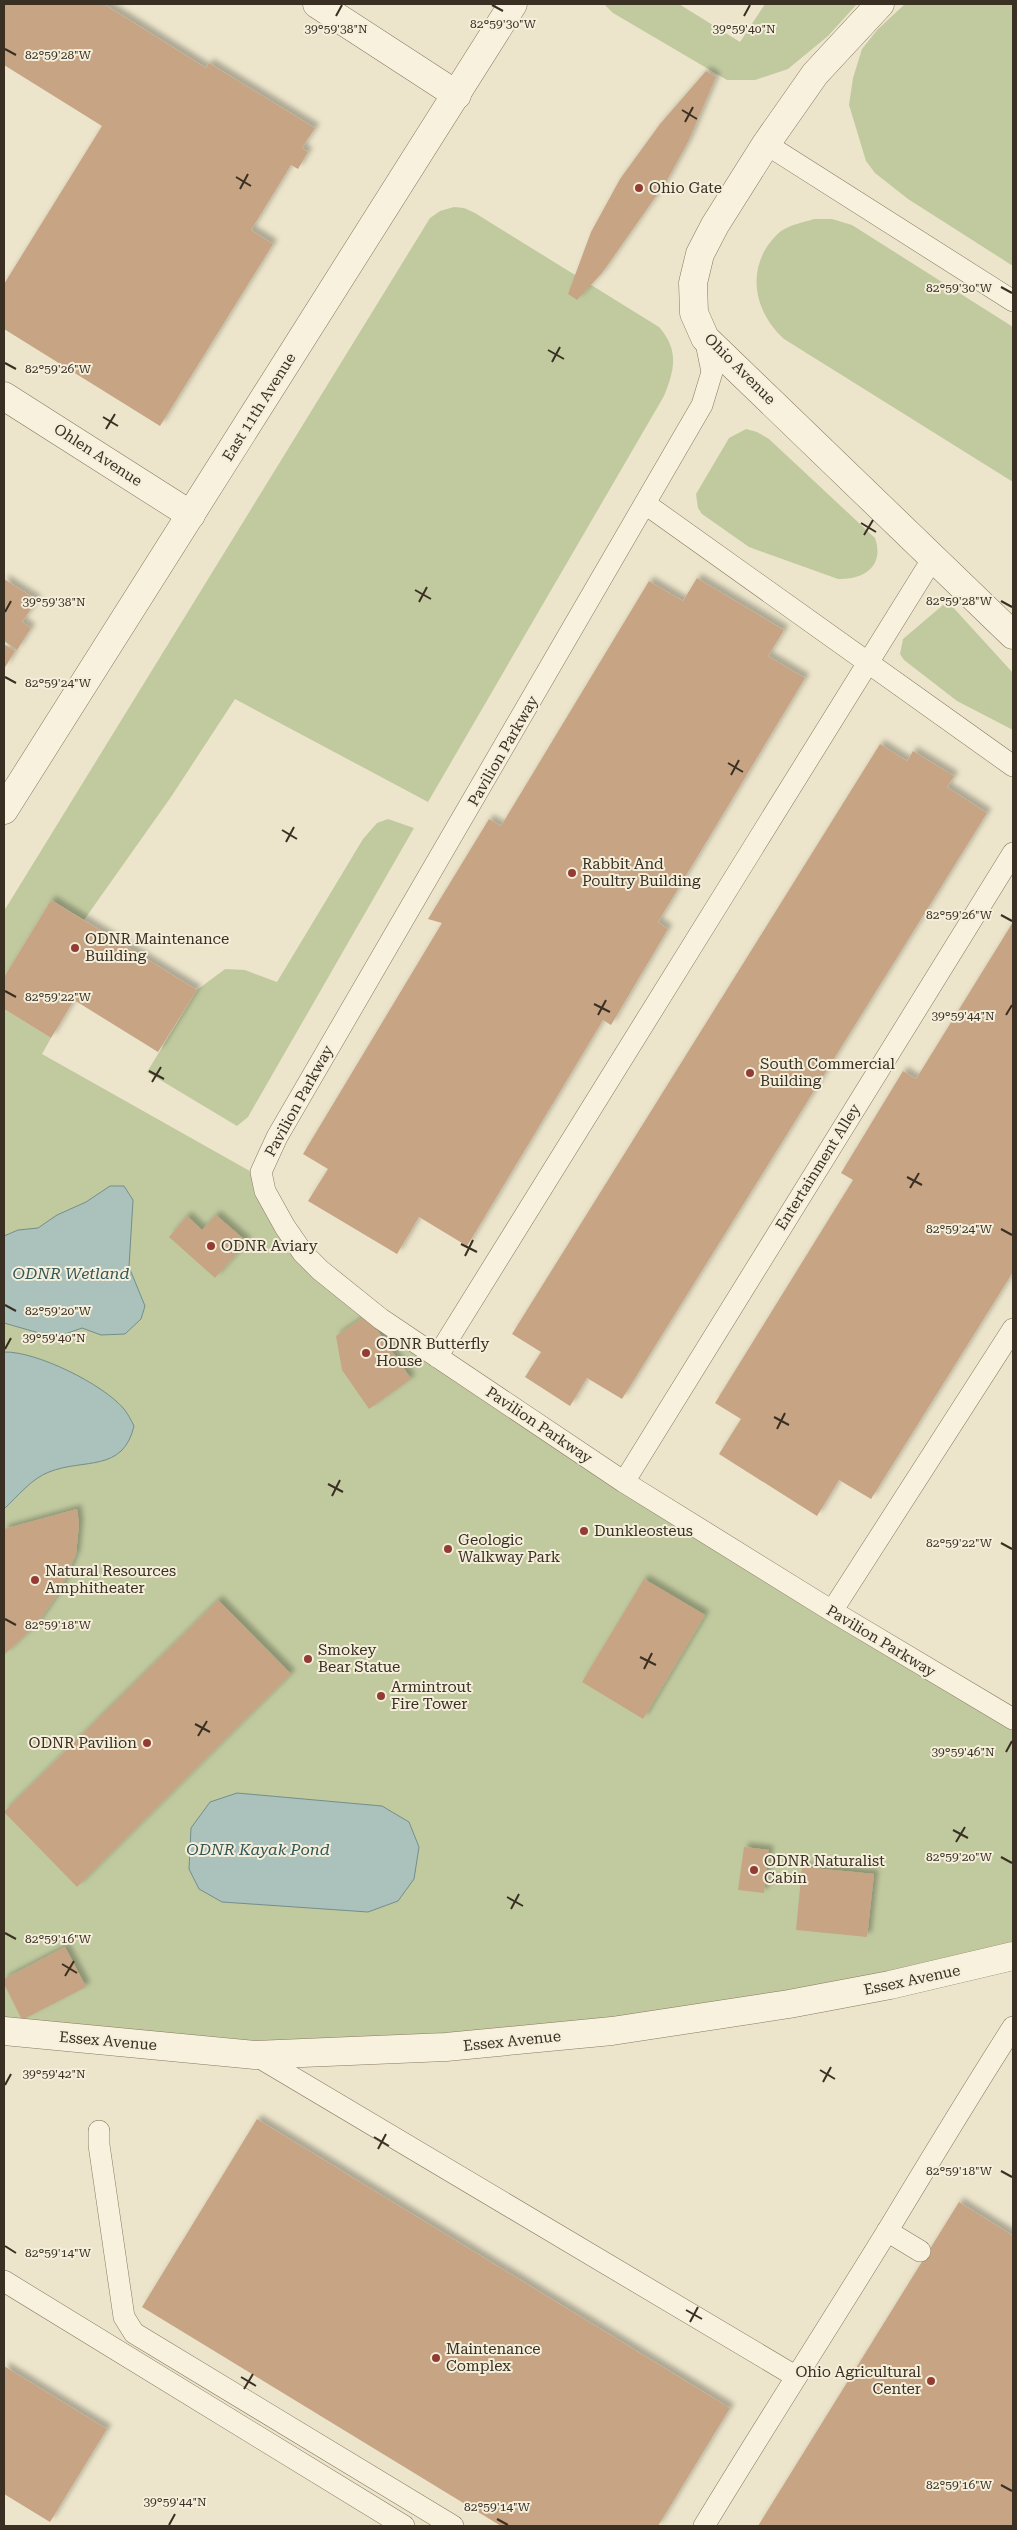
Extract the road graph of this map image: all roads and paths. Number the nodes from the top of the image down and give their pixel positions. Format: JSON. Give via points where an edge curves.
{"nodes":[{"id":1,"x":317,"y":4,"type":"edge"},
{"id":2,"x":513,"y":4,"type":"edge"},
{"id":3,"x":880,"y":4,"type":"edge"},
{"id":4,"x":457,"y":95,"type":"junction"},
{"id":5,"x":766,"y":144,"type":"junction"},
{"id":6,"x":1013,"y":301,"type":"edge"},
{"id":7,"x":705,"y":338,"type":"junction"},
{"id":8,"x":4,"y":396,"type":"edge"},
{"id":9,"x":647,"y":505,"type":"junction"},
{"id":10,"x":191,"y":516,"type":"junction"},
{"id":11,"x":933,"y":558,"type":"junction"},
{"id":12,"x":1013,"y":635,"type":"edge"},
{"id":13,"x":869,"y":663,"type":"junction"},
{"id":14,"x":1013,"y":766,"type":"edge"},
{"id":15,"x":4,"y":810,"type":"edge"},
{"id":16,"x":1013,"y":853,"type":"edge"},
{"id":17,"x":1013,"y":1329,"type":"edge"},
{"id":18,"x":437,"y":1357,"type":"junction"},
{"id":19,"x":624,"y":1482,"type":"junction"},
{"id":20,"x":832,"y":1611,"type":"junction"},
{"id":21,"x":1013,"y":1719,"type":"edge"},
{"id":22,"x":1013,"y":1956,"type":"edge"},
{"id":23,"x":1013,"y":2027,"type":"edge"},
{"id":24,"x":4,"y":2032,"type":"edge"},
{"id":25,"x":255,"y":2055,"type":"junction"},
{"id":26,"x":99,"y":2131,"type":"dead end"},
{"id":27,"x":888,"y":2230,"type":"junction"},
{"id":28,"x":920,"y":2250,"type":"dead end"},
{"id":29,"x":4,"y":2281,"type":"edge"},
{"id":30,"x":795,"y":2376,"type":"junction"},
{"id":31,"x":404,"y":2526,"type":"edge"},
{"id":32,"x":453,"y":2526,"type":"edge"},
{"id":33,"x":704,"y":2526,"type":"edge"}],
"edges":[{"from":1,"to":4,"type":"street"},
{"from":2,"to":4,"type":"street","name":"East 11th Avenue"},
{"from":3,"to":5,"type":"street","name":"Ohio Avenue","via":[[815,74]]},
{"from":4,"to":10,"type":"street","name":"East 11th Avenue"},
{"from":5,"to":6,"type":"lane"},
{"from":5,"to":7,"type":"street","name":"Ohio Avenue","via":[[715,224],[700,254],[692,283],[694,313]]},
{"from":7,"to":9,"type":"lane","name":"Pavilion Parkway","via":[[712,372],[702,405]]},
{"from":7,"to":11,"type":"street","name":"Ohio Avenue"},
{"from":8,"to":10,"type":"street","name":"Ohlen Avenue"},
{"from":9,"to":13,"type":"lane"},
{"from":9,"to":18,"type":"lane","name":"Pavilion Parkway","via":[[277,1137],[261,1172],[265,1191],[302,1252],[381,1319]]},
{"from":10,"to":15,"type":"street","name":"East 11th Avenue"},
{"from":11,"to":12,"type":"street","name":"Ohio Avenue"},
{"from":11,"to":13,"type":"lane"},
{"from":13,"to":14,"type":"lane"},
{"from":13,"to":18,"type":"lane"},
{"from":16,"to":19,"type":"lane","name":"Entertainment Alley"},
{"from":17,"to":20,"type":"lane"},
{"from":18,"to":19,"type":"lane","name":"Pavilion Parkway"},
{"from":19,"to":20,"type":"lane","name":"Pavilion Parkway"},
{"from":20,"to":21,"type":"lane","name":"Pavilion Parkway"},
{"from":22,"to":25,"type":"street","name":"Essex Avenue","via":[[798,2003],[612,2031],[446,2048]]},
{"from":23,"to":27,"type":"lane","via":[[946,2131]]},
{"from":24,"to":25,"type":"street","name":"Essex Avenue"},
{"from":25,"to":30,"type":"lane"},
{"from":26,"to":32,"type":"lane","via":[[124,2317],[134,2333]]},
{"from":27,"to":28,"type":"lane"},
{"from":27,"to":30,"type":"lane"},
{"from":29,"to":31,"type":"lane"},
{"from":30,"to":33,"type":"lane"}]}
